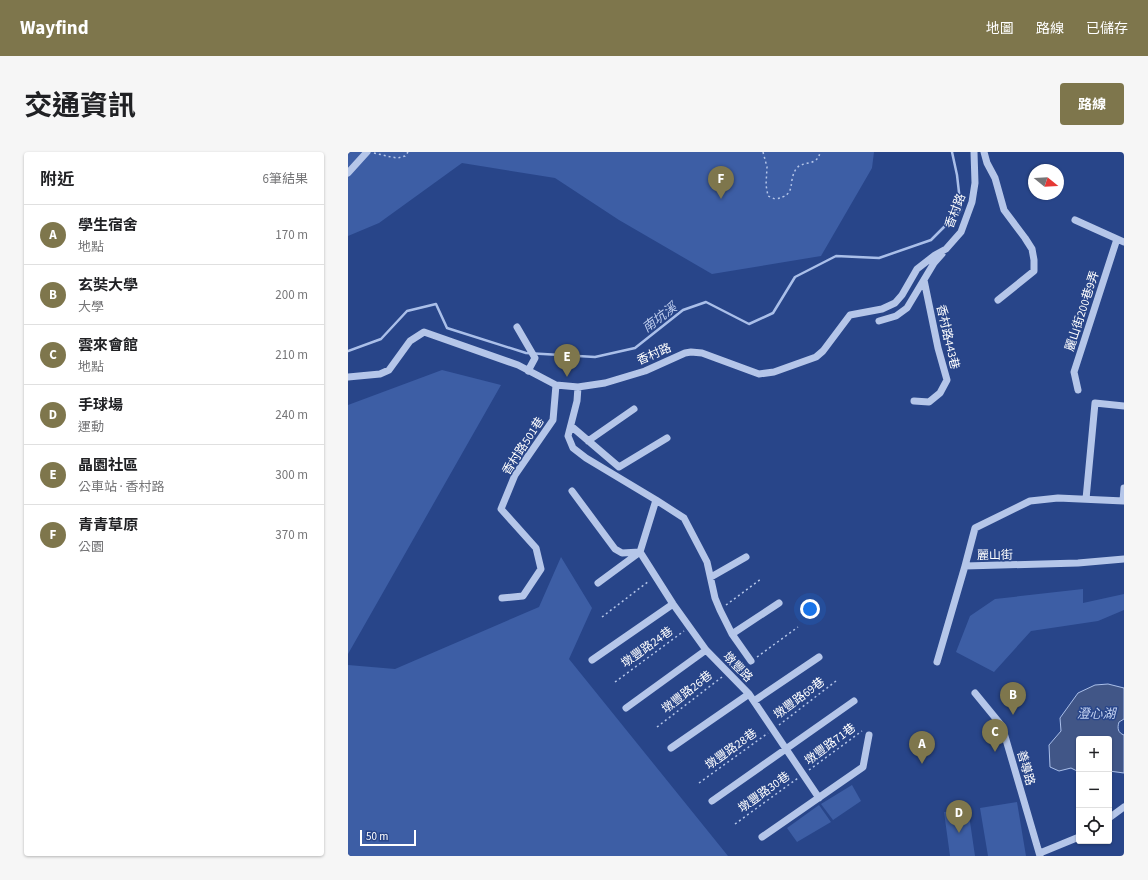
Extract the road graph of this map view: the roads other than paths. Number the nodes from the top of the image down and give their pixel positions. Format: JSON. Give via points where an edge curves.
{"nodes":[{"id":1,"x":368,"y":152,"type":"edge"},
{"id":2,"x":974,"y":152,"type":"edge"},
{"id":3,"x":984,"y":152,"type":"edge"},
{"id":4,"x":348,"y":173,"type":"edge"},
{"id":5,"x":1075,"y":220,"type":"dead end"},
{"id":6,"x":1120,"y":240,"type":"edge"},
{"id":7,"x":946,"y":249,"type":"junction"},
{"id":8,"x":924,"y":280,"type":"junction"},
{"id":9,"x":998,"y":300,"type":"dead end"},
{"id":10,"x":879,"y":321,"type":"dead end"},
{"id":11,"x":517,"y":327,"type":"dead end"},
{"id":12,"x":528,"y":371,"type":"junction"},
{"id":13,"x":348,"y":377,"type":"edge"},
{"id":14,"x":556,"y":385,"type":"junction"},
{"id":15,"x":578,"y":387,"type":"junction"},
{"id":16,"x":1078,"y":390,"type":"dead end"},
{"id":17,"x":914,"y":401,"type":"dead end"},
{"id":18,"x":1124,"y":406,"type":"edge"},
{"id":19,"x":634,"y":409,"type":"dead end"},
{"id":20,"x":571,"y":426,"type":"junction"},
{"id":21,"x":668,"y":438,"type":"dead end"},
{"id":22,"x":588,"y":441,"type":"junction"},
{"id":23,"x":1124,"y":488,"type":"edge"},
{"id":24,"x":572,"y":490,"type":"dead end"},
{"id":25,"x":1086,"y":499,"type":"junction"},
{"id":26,"x":656,"y":500,"type":"junction"},
{"id":27,"x":1123,"y":501,"type":"edge"},
{"id":28,"x":640,"y":552,"type":"junction"},
{"id":29,"x":746,"y":557,"type":"dead end"},
{"id":30,"x":1124,"y":559,"type":"edge"},
{"id":31,"x":965,"y":566,"type":"junction"},
{"id":32,"x":711,"y":577,"type":"junction"},
{"id":33,"x":598,"y":583,"type":"dead end"},
{"id":34,"x":502,"y":598,"type":"dead end"},
{"id":35,"x":779,"y":603,"type":"dead end"},
{"id":36,"x":673,"y":604,"type":"junction"},
{"id":37,"x":732,"y":634,"type":"junction"},
{"id":38,"x":706,"y":650,"type":"junction"},
{"id":39,"x":819,"y":657,"type":"dead end"},
{"id":40,"x":592,"y":660,"type":"dead end"},
{"id":41,"x":751,"y":662,"type":"road end"},
{"id":42,"x":937,"y":662,"type":"dead end"},
{"id":43,"x":975,"y":693,"type":"dead end"},
{"id":44,"x":749,"y":694,"type":"junction"},
{"id":45,"x":754,"y":701,"type":"junction"},
{"id":46,"x":854,"y":701,"type":"dead end"},
{"id":47,"x":626,"y":708,"type":"dead end"},
{"id":48,"x":869,"y":735,"type":"dead end"},
{"id":49,"x":671,"y":748,"type":"dead end"},
{"id":50,"x":786,"y":749,"type":"junction"},
{"id":51,"x":819,"y":798,"type":"junction"},
{"id":52,"x":712,"y":801,"type":"dead end"},
{"id":53,"x":1124,"y":807,"type":"edge"},
{"id":54,"x":1112,"y":816,"type":"edge"},
{"id":55,"x":762,"y":837,"type":"dead end"},
{"id":56,"x":1076,"y":838,"type":"edge"},
{"id":57,"x":1040,"y":855,"type":"edge"}],
"edges":[{"from":1,"to":4,"type":"street"},
{"from":2,"to":7,"type":"street","name":"香村路","via":[[975,183],[972,202],[961,232]]},
{"from":3,"to":9,"type":"street","via":[[1004,210],[1032,249],[1034,260],[1034,271]]},
{"from":5,"to":6,"type":"street"},
{"from":6,"to":16,"type":"street","name":"麗山街200巷9弄","via":[[1074,372]]},
{"from":7,"to":8,"type":"street","name":"香村路"},
{"from":7,"to":15,"type":"street","name":"香村路","via":[[916,269],[895,303],[882,310],[850,315],[827,348],[816,357],[774,372],[759,374],[702,353],[691,352],[645,371],[605,383]]},
{"from":8,"to":10,"type":"street","name":"香村路","via":[[907,308],[896,316]]},
{"from":8,"to":17,"type":"street","name":"香村路443巷","via":[[947,380],[940,393],[929,402]]},
{"from":11,"to":12,"type":"street","via":[[535,358]]},
{"from":12,"to":13,"type":"street","name":"香村路","via":[[518,365],[424,332],[410,341],[390,370],[380,374]]},
{"from":12,"to":14,"type":"street","name":"香村路"},
{"from":14,"to":15,"type":"street","name":"香村路"},
{"from":14,"to":34,"type":"street","name":"香村路501巷","via":[[553,420],[515,475],[502,509],[536,548],[541,569],[523,596]]},
{"from":15,"to":20,"type":"street","name":"墩豐路"},
{"from":18,"to":25,"type":"street","via":[[1095,403]]},
{"from":19,"to":22,"type":"street"},
{"from":20,"to":22,"type":"street"},
{"from":20,"to":26,"type":"street","name":"墩豐路","via":[[568,436],[573,448]]},
{"from":21,"to":22,"type":"street","via":[[619,467]]},
{"from":23,"to":27,"type":"street"},
{"from":24,"to":28,"type":"street","via":[[615,549],[622,553]]},
{"from":25,"to":27,"type":"street"},
{"from":25,"to":31,"type":"street","via":[[1058,498],[1030,502],[975,528]]},
{"from":26,"to":28,"type":"street"},
{"from":26,"to":32,"type":"street","name":"墩豐路","via":[[684,518],[707,562]]},
{"from":28,"to":33,"type":"street"},
{"from":28,"to":36,"type":"street","name":"墩豐路"},
{"from":29,"to":32,"type":"street"},
{"from":30,"to":31,"type":"street","name":"麗山街"},
{"from":31,"to":42,"type":"street","name":"麗山街"},
{"from":32,"to":37,"type":"street","name":"墩豐路","via":[[715,598]]},
{"from":35,"to":37,"type":"street"},
{"from":36,"to":38,"type":"street","name":"墩豐路"},
{"from":36,"to":40,"type":"street"},
{"from":37,"to":41,"type":"street","name":"墩豐路"},
{"from":38,"to":44,"type":"street","name":"墩豐路"},
{"from":38,"to":47,"type":"street"},
{"from":39,"to":45,"type":"street"},
{"from":43,"to":57,"type":"street","name":"善導路","via":[[1002,726]]},
{"from":44,"to":45,"type":"street","name":"墩豐路"},
{"from":44,"to":49,"type":"street"},
{"from":45,"to":50,"type":"street","name":"墩豐路"},
{"from":46,"to":50,"type":"street"},
{"from":48,"to":51,"type":"street","via":[[863,767]]},
{"from":50,"to":51,"type":"street","name":"墩豐路"},
{"from":50,"to":52,"type":"street"},
{"from":51,"to":55,"type":"street"},
{"from":53,"to":54,"type":"street"},
{"from":56,"to":57,"type":"street"}]}
